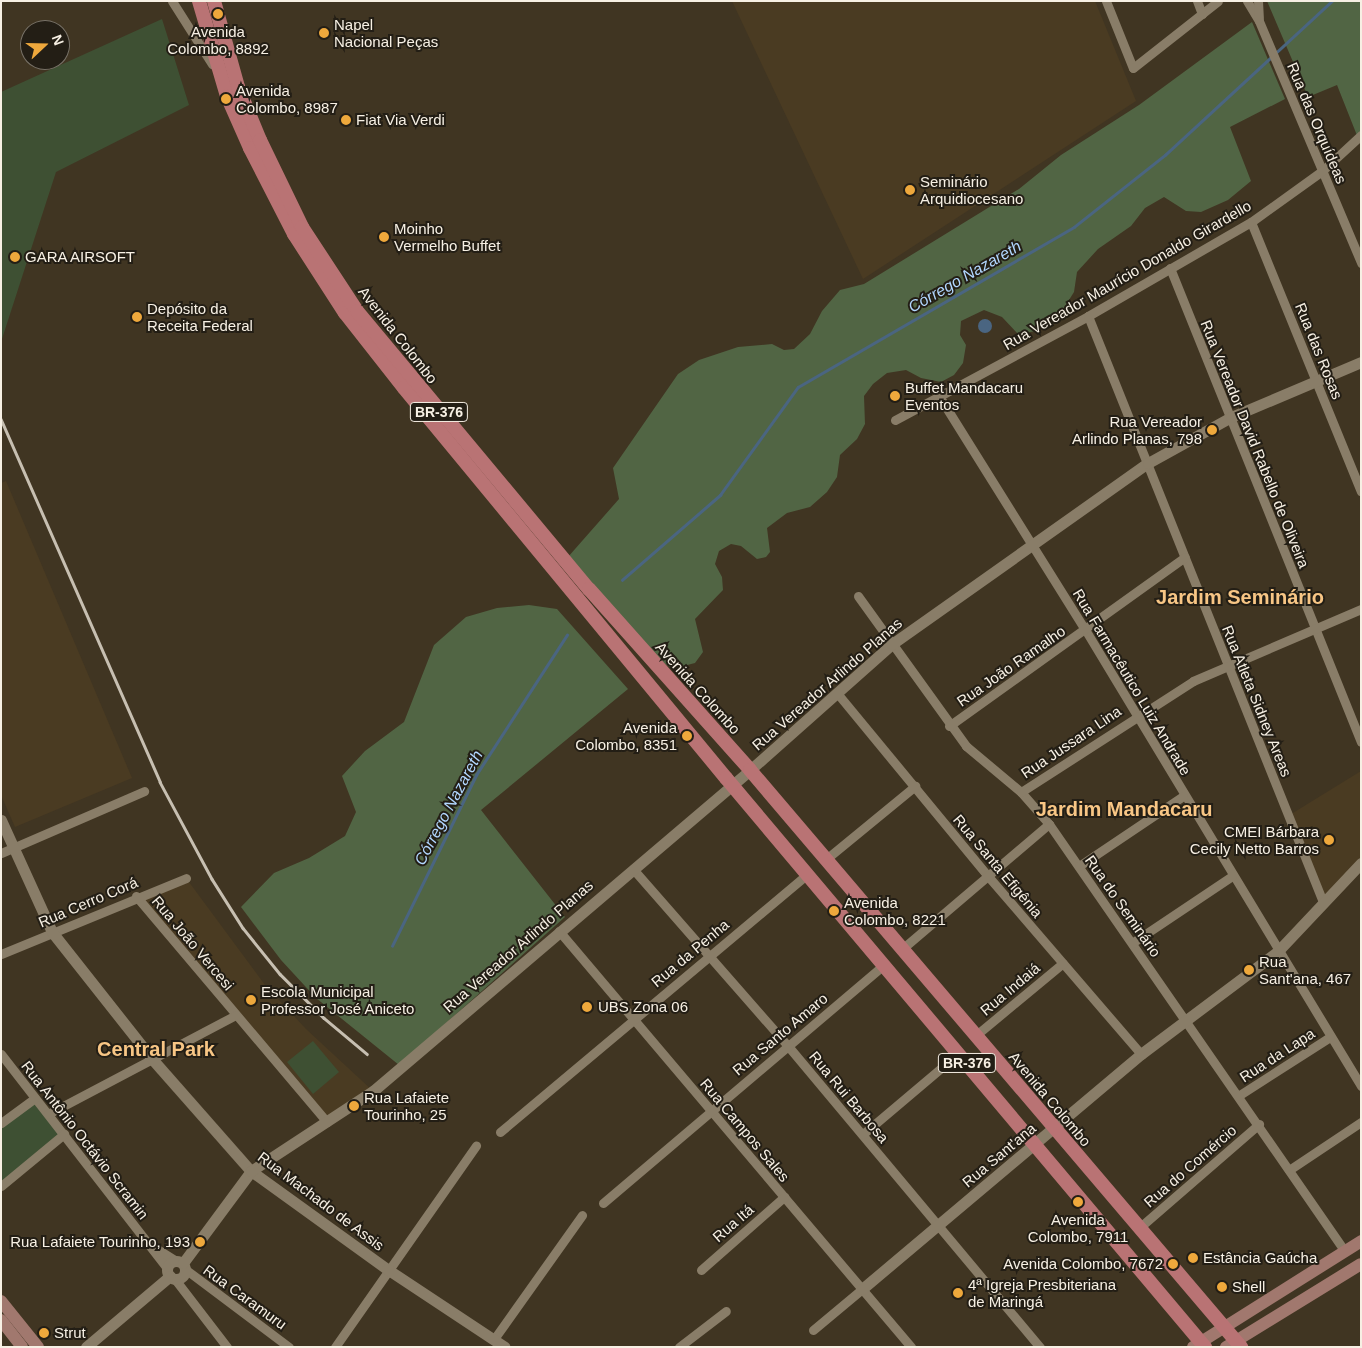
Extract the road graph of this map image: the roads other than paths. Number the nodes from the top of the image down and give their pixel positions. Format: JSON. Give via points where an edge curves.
{"nodes":[{"id":1,"x":172,"y":1,"type":"edge"},
{"id":2,"x":199,"y":1,"type":"edge"},
{"id":3,"x":214,"y":1,"type":"edge"},
{"id":4,"x":1106,"y":1,"type":"edge"},
{"id":5,"x":1197,"y":1,"type":"edge"},
{"id":6,"x":1218,"y":1,"type":"edge"},
{"id":7,"x":1247,"y":1,"type":"edge"},
{"id":8,"x":1258,"y":1,"type":"edge"},
{"id":9,"x":1202,"y":14,"type":"junction"},
{"id":10,"x":1259,"y":21,"type":"junction"},
{"id":11,"x":227,"y":96,"type":"junction"},
{"id":12,"x":1361,"y":135,"type":"edge"},
{"id":13,"x":1322,"y":171,"type":"junction"},
{"id":14,"x":1251,"y":222,"type":"junction"},
{"id":15,"x":1361,"y":263,"type":"edge"},
{"id":16,"x":1170,"y":268,"type":"junction"},
{"id":17,"x":1088,"y":316,"type":"junction"},
{"id":18,"x":1361,"y":362,"type":"edge"},
{"id":19,"x":1317,"y":380,"type":"junction"},
{"id":20,"x":939,"y":396,"type":"junction"},
{"id":21,"x":1231,"y":417,"type":"junction"},
{"id":22,"x":895,"y":420,"type":"dead end"},
{"id":23,"x":1148,"y":463,"type":"junction"},
{"id":24,"x":1361,"y":491,"type":"edge"},
{"id":25,"x":1033,"y":545,"type":"junction"},
{"id":26,"x":1185,"y":557,"type":"junction"},
{"id":27,"x":858,"y":596,"type":"dead end"},
{"id":28,"x":1361,"y":609,"type":"edge"},
{"id":29,"x":1313,"y":628,"type":"junction"},
{"id":30,"x":1086,"y":630,"type":"junction"},
{"id":31,"x":892,"y":644,"type":"junction"},
{"id":32,"x":1227,"y":664,"type":"junction"},
{"id":33,"x":837,"y":693,"type":"junction"},
{"id":34,"x":1136,"y":716,"type":"junction"},
{"id":35,"x":949,"y":726,"type":"junction"},
{"id":36,"x":1361,"y":742,"type":"edge"},
{"id":37,"x":750,"y":770,"type":"junction"},
{"id":38,"x":732,"y":786,"type":"junction"},
{"id":39,"x":915,"y":786,"type":"junction"},
{"id":40,"x":144,"y":791,"type":"dead end"},
{"id":41,"x":1021,"y":792,"type":"junction"},
{"id":42,"x":1183,"y":796,"type":"junction"},
{"id":43,"x":1,"y":820,"type":"edge"},
{"id":44,"x":1049,"y":824,"type":"junction"},
{"id":45,"x":14,"y":848,"type":"junction"},
{"id":46,"x":1,"y":853,"type":"edge"},
{"id":47,"x":825,"y":860,"type":"junction"},
{"id":48,"x":1361,"y":863,"type":"edge"},
{"id":49,"x":1079,"y":866,"type":"junction"},
{"id":50,"x":633,"y":869,"type":"junction"},
{"id":51,"x":807,"y":874,"type":"junction"},
{"id":52,"x":987,"y":875,"type":"junction"},
{"id":53,"x":1232,"y":876,"type":"junction"},
{"id":54,"x":186,"y":878,"type":"dead end"},
{"id":55,"x":136,"y":896,"type":"junction"},
{"id":56,"x":1323,"y":902,"type":"junction"},
{"id":57,"x":863,"y":904,"type":"junction"},
{"id":58,"x":845,"y":919,"type":"junction"},
{"id":59,"x":52,"y":932,"type":"junction"},
{"id":60,"x":559,"y":932,"type":"junction"},
{"id":61,"x":1132,"y":943,"type":"junction"},
{"id":62,"x":902,"y":950,"type":"junction"},
{"id":63,"x":1278,"y":951,"type":"junction"},
{"id":64,"x":1,"y":954,"type":"edge"},
{"id":65,"x":710,"y":955,"type":"junction"},
{"id":66,"x":1063,"y":963,"type":"junction"},
{"id":67,"x":884,"y":965,"type":"junction"},
{"id":68,"x":236,"y":1016,"type":"junction"},
{"id":69,"x":633,"y":1019,"type":"junction"},
{"id":70,"x":1185,"y":1019,"type":"junction"},
{"id":71,"x":975,"y":1036,"type":"junction"},
{"id":72,"x":1330,"y":1037,"type":"junction"},
{"id":73,"x":788,"y":1046,"type":"junction"},
{"id":74,"x":959,"y":1053,"type":"junction"},
{"id":75,"x":1,"y":1054,"type":"edge"},
{"id":76,"x":1141,"y":1054,"type":"junction"},
{"id":77,"x":153,"y":1060,"type":"junction"},
{"id":78,"x":1361,"y":1086,"type":"edge"},
{"id":79,"x":1238,"y":1096,"type":"junction"},
{"id":80,"x":35,"y":1098,"type":"junction"},
{"id":81,"x":711,"y":1111,"type":"junction"},
{"id":82,"x":48,"y":1114,"type":"junction"},
{"id":83,"x":327,"y":1122,"type":"junction"},
{"id":84,"x":1361,"y":1122,"type":"edge"},
{"id":85,"x":1,"y":1123,"type":"edge"},
{"id":86,"x":1259,"y":1124,"type":"junction"},
{"id":87,"x":1054,"y":1129,"type":"junction"},
{"id":88,"x":500,"y":1132,"type":"dead end"},
{"id":89,"x":64,"y":1134,"type":"junction"},
{"id":90,"x":862,"y":1134,"type":"junction"},
{"id":91,"x":1036,"y":1144,"type":"junction"},
{"id":92,"x":476,"y":1146,"type":"dead end"},
{"id":93,"x":1289,"y":1170,"type":"junction"},
{"id":94,"x":251,"y":1171,"type":"junction"},
{"id":95,"x":1,"y":1186,"type":"edge"},
{"id":96,"x":784,"y":1197,"type":"junction"},
{"id":97,"x":603,"y":1203,"type":"dead end"},
{"id":98,"x":582,"y":1215,"type":"dead end"},
{"id":99,"x":939,"y":1225,"type":"junction"},
{"id":100,"x":1139,"y":1228,"type":"junction"},
{"id":101,"x":1361,"y":1240,"type":"edge"},
{"id":102,"x":1344,"y":1250,"type":"junction"},
{"id":103,"x":1361,"y":1264,"type":"edge"},
{"id":104,"x":176,"y":1269,"type":"junction"},
{"id":105,"x":387,"y":1269,"type":"junction"},
{"id":106,"x":701,"y":1270,"type":"dead end"},
{"id":107,"x":1285,"y":1287,"type":"junction"},
{"id":108,"x":862,"y":1289,"type":"junction"},
{"id":109,"x":1,"y":1301,"type":"edge"},
{"id":110,"x":1294,"y":1304,"type":"junction"},
{"id":111,"x":726,"y":1311,"type":"dead end"},
{"id":112,"x":1,"y":1320,"type":"edge"},
{"id":113,"x":1224,"y":1327,"type":"junction"},
{"id":114,"x":813,"y":1330,"type":"dead end"},
{"id":115,"x":494,"y":1339,"type":"junction"},
{"id":116,"x":1199,"y":1345,"type":"edge"},
{"id":117,"x":1234,"y":1345,"type":"edge"},
{"id":118,"x":22,"y":1347,"type":"edge"},
{"id":119,"x":38,"y":1347,"type":"edge"},
{"id":120,"x":86,"y":1347,"type":"edge"},
{"id":121,"x":227,"y":1347,"type":"edge"},
{"id":122,"x":290,"y":1347,"type":"edge"},
{"id":123,"x":335,"y":1347,"type":"edge"},
{"id":124,"x":505,"y":1347,"type":"edge"},
{"id":125,"x":679,"y":1347,"type":"edge"},
{"id":126,"x":911,"y":1347,"type":"edge"},
{"id":127,"x":1040,"y":1347,"type":"edge"}],
"edges":[{"from":1,"to":11,"type":"street","via":[[204,48]]},
{"from":2,"to":11,"type":"main road","name":"Avenida Colombo","number":"BR-376"},
{"from":3,"to":37,"type":"main road","name":"Avenida Colombo","number":"BR-376","via":[[238,87],[260,140],[302,227],[357,311],[589,589]]},
{"from":4,"to":9,"type":"street","via":[[1133,68]]},
{"from":5,"to":9,"type":"street"},
{"from":6,"to":9,"type":"street"},
{"from":7,"to":10,"type":"street","name":"Rua das Orquídeas"},
{"from":8,"to":10,"type":"street","name":"Rua das Orquídeas"},
{"from":10,"to":13,"type":"street","name":"Rua das Orquídeas"},
{"from":11,"to":38,"type":"main road","name":"Avenida Colombo","number":"BR-376","via":[[275,200],[345,313]]},
{"from":12,"to":13,"type":"street","name":"Rua Vereador Maurício Donaldo Girardello"},
{"from":13,"to":14,"type":"street","name":"Rua Vereador Maurício Donaldo Girardello"},
{"from":13,"to":15,"type":"street","name":"Rua das Orquídeas"},
{"from":14,"to":16,"type":"street","name":"Rua Vereador Maurício Donaldo Girardello"},
{"from":14,"to":19,"type":"street","name":"Rua das Rosas"},
{"from":16,"to":17,"type":"street","name":"Rua Vereador Maurício Donaldo Girardello"},
{"from":16,"to":21,"type":"street","name":"Rua Vereador David Rabello de Oliveira"},
{"from":17,"to":20,"type":"street","name":"Rua Vereador Maurício Donaldo Girardello"},
{"from":17,"to":23,"type":"street","name":"Rua Atleta Sidney Areas"},
{"from":18,"to":19,"type":"street","name":"Rua Vereador Arlindo Planas"},
{"from":19,"to":21,"type":"street","name":"Rua Vereador Arlindo Planas"},
{"from":19,"to":24,"type":"street","name":"Rua das Rosas"},
{"from":20,"to":22,"type":"street","name":"Rua Vereador Maurício Donaldo Girardello"},
{"from":20,"to":25,"type":"street","name":"Rua Farmacêutico Luiz Andrade"},
{"from":21,"to":23,"type":"street","name":"Rua Vereador Arlindo Planas"},
{"from":21,"to":29,"type":"street","name":"Rua Vereador David Rabello de Oliveira"},
{"from":23,"to":25,"type":"street","name":"Rua Vereador Arlindo Planas"},
{"from":23,"to":26,"type":"street","name":"Rua Atleta Sidney Areas"},
{"from":25,"to":30,"type":"street","name":"Rua Farmacêutico Luiz Andrade"},
{"from":25,"to":31,"type":"street","name":"Rua Vereador Arlindo Planas"},
{"from":26,"to":30,"type":"street","name":"Rua João Ramalho"},
{"from":26,"to":32,"type":"street","name":"Rua Atleta Sidney Areas"},
{"from":27,"to":31,"type":"street","name":"Rua do Seminário"},
{"from":28,"to":29,"type":"street","name":"Rua Jussara Lina"},
{"from":29,"to":32,"type":"street","name":"Rua Jussara Lina"},
{"from":29,"to":36,"type":"street","name":"Rua Vereador David Rabello de Oliveira"},
{"from":30,"to":34,"type":"street","name":"Rua Farmacêutico Luiz Andrade"},
{"from":30,"to":35,"type":"street","name":"Rua João Ramalho"},
{"from":31,"to":33,"type":"street","name":"Rua Vereador Arlindo Planas"},
{"from":31,"to":35,"type":"street","name":"Rua do Seminário"},
{"from":32,"to":34,"type":"street","name":"Rua Jussara Lina"},
{"from":32,"to":56,"type":"street","name":"Rua Atleta Sidney Areas"},
{"from":33,"to":37,"type":"street","name":"Rua Vereador Arlindo Planas"},
{"from":33,"to":39,"type":"street","name":"Rua Santa Efigênia"},
{"from":34,"to":41,"type":"street","name":"Rua Jussara Lina"},
{"from":34,"to":42,"type":"street","name":"Rua Farmacêutico Luiz Andrade"},
{"from":35,"to":41,"type":"street","name":"Rua do Seminário","via":[[978,759]]},
{"from":37,"to":38,"type":"street","name":"Rua Vereador Arlindo Planas"},
{"from":37,"to":47,"type":"main road","name":"Avenida Colombo","number":"BR-376"},
{"from":38,"to":50,"type":"street","name":"Rua Vereador Arlindo Planas"},
{"from":38,"to":51,"type":"main road","name":"Avenida Colombo","number":"BR-376"},
{"from":39,"to":47,"type":"street"},
{"from":39,"to":52,"type":"street","name":"Rua Santa Efigênia"},
{"from":40,"to":45,"type":"street"},
{"from":41,"to":44,"type":"street","name":"Rua do Seminário"},
{"from":42,"to":49,"type":"street"},
{"from":42,"to":53,"type":"street","name":"Rua Farmacêutico Luiz Andrade"},
{"from":43,"to":45,"type":"street","name":"Rua Machado de Assis"},
{"from":44,"to":49,"type":"street","name":"Rua do Seminário"},
{"from":44,"to":52,"type":"street"},
{"from":45,"to":46,"type":"street"},
{"from":45,"to":59,"type":"street","name":"Rua Machado de Assis"},
{"from":47,"to":57,"type":"main road","name":"Avenida Colombo","number":"BR-376"},
{"from":48,"to":56,"type":"street","name":"Rua Sant'ana"},
{"from":49,"to":61,"type":"street","name":"Rua do Seminário"},
{"from":50,"to":60,"type":"street","name":"Rua Vereador Arlindo Planas"},
{"from":50,"to":65,"type":"street","name":"Rua Rui Barbosa"},
{"from":51,"to":58,"type":"main road","name":"Avenida Colombo","number":"BR-376"},
{"from":51,"to":65,"type":"street","name":"Rua da Penha"},
{"from":52,"to":62,"type":"street"},
{"from":52,"to":66,"type":"street","name":"Rua Santa Efigênia"},
{"from":53,"to":61,"type":"street"},
{"from":53,"to":63,"type":"street","name":"Rua Farmacêutico Luiz Andrade"},
{"from":54,"to":55,"type":"street","name":"Rua Cerro Corá"},
{"from":55,"to":59,"type":"street","name":"Rua Cerro Corá"},
{"from":55,"to":68,"type":"street","name":"Rua João Vercesi"},
{"from":56,"to":63,"type":"street","name":"Rua Sant'ana"},
{"from":57,"to":58,"type":"main road"},
{"from":57,"to":62,"type":"main road","name":"Avenida Colombo","number":"BR-376"},
{"from":58,"to":67,"type":"main road","name":"Avenida Colombo","number":"BR-376"},
{"from":59,"to":64,"type":"street","name":"Rua Cerro Corá"},
{"from":59,"to":77,"type":"street","name":"Rua Machado de Assis"},
{"from":60,"to":69,"type":"street","name":"Rua Campos Sales"},
{"from":60,"to":83,"type":"street","name":"Rua Vereador Arlindo Planas","via":[[384,1081]]},
{"from":61,"to":70,"type":"street","name":"Rua do Seminário"},
{"from":62,"to":71,"type":"main road","name":"Avenida Colombo","number":"BR-376"},
{"from":63,"to":70,"type":"street","name":"Rua Sant'ana"},
{"from":63,"to":72,"type":"street","name":"Rua Farmacêutico Luiz Andrade"},
{"from":65,"to":69,"type":"street","name":"Rua da Penha"},
{"from":65,"to":73,"type":"street","name":"Rua Rui Barbosa"},
{"from":66,"to":71,"type":"street","name":"Rua Indaiá"},
{"from":66,"to":76,"type":"street","name":"Rua Santa Efigênia"},
{"from":67,"to":73,"type":"street","name":"Rua Santo Amaro"},
{"from":67,"to":74,"type":"main road","name":"Avenida Colombo","number":"BR-376"},
{"from":68,"to":77,"type":"street"},
{"from":68,"to":83,"type":"street","name":"Rua João Vercesi"},
{"from":69,"to":81,"type":"street","name":"Rua Campos Sales"},
{"from":69,"to":88,"type":"street","name":"Rua da Penha"},
{"from":70,"to":76,"type":"street","name":"Rua Sant'ana"},
{"from":70,"to":79,"type":"street","name":"Rua do Seminário"},
{"from":71,"to":87,"type":"main road","name":"Avenida Colombo","number":"BR-376"},
{"from":72,"to":78,"type":"street","name":"Rua Farmacêutico Luiz Andrade"},
{"from":72,"to":79,"type":"street","name":"Rua da Lapa"},
{"from":73,"to":81,"type":"street","name":"Rua Santo Amaro"},
{"from":73,"to":90,"type":"street","name":"Rua Rui Barbosa"},
{"from":74,"to":90,"type":"street"},
{"from":74,"to":91,"type":"main road","name":"Avenida Colombo","number":"BR-376"},
{"from":75,"to":80,"type":"street","name":"Rua Antônio Octávio Scramin"},
{"from":76,"to":87,"type":"street","name":"Rua Sant'ana"},
{"from":77,"to":82,"type":"street"},
{"from":77,"to":94,"type":"street","name":"Rua Machado de Assis"},
{"from":79,"to":86,"type":"street","name":"Rua do Seminário"},
{"from":80,"to":82,"type":"street","name":"Rua Antônio Octávio Scramin"},
{"from":80,"to":85,"type":"street"},
{"from":81,"to":96,"type":"street","name":"Rua Campos Sales"},
{"from":81,"to":97,"type":"street","name":"Rua Santo Amaro"},
{"from":82,"to":89,"type":"street","name":"Rua Antônio Octávio Scramin"},
{"from":83,"to":94,"type":"street","name":"Rua Vereador Arlindo Planas"},
{"from":84,"to":93,"type":"street"},
{"from":86,"to":93,"type":"street","name":"Rua do Seminário"},
{"from":86,"to":100,"type":"street","name":"Rua do Comércio"},
{"from":87,"to":91,"type":"street","name":"Rua Sant'ana"},
{"from":87,"to":100,"type":"main road","name":"Avenida Colombo","number":"BR-376"},
{"from":89,"to":95,"type":"street"},
{"from":89,"to":104,"type":"street","name":"Rua Antônio Octávio Scramin","via":[[148,1242]]},
{"from":90,"to":99,"type":"street","name":"Rua Rui Barbosa"},
{"from":91,"to":99,"type":"street","name":"Rua Sant'ana"},
{"from":91,"to":116,"type":"main road","name":"Avenida Colombo","number":"BR-376"},
{"from":92,"to":105,"type":"street"},
{"from":93,"to":102,"type":"street","name":"Rua do Seminário"},
{"from":94,"to":104,"type":"street"},
{"from":94,"to":105,"type":"street","name":"Rua Machado de Assis"},
{"from":96,"to":106,"type":"street","name":"Rua Itá"},
{"from":96,"to":108,"type":"street","name":"Rua Campos Sales"},
{"from":98,"to":115,"type":"street"},
{"from":99,"to":108,"type":"street","name":"Rua Sant'ana"},
{"from":99,"to":127,"type":"street","name":"Rua Rui Barbosa"},
{"from":100,"to":113,"type":"main road","name":"Avenida Colombo","number":"BR-376"},
{"from":101,"to":102,"type":"main road"},
{"from":102,"to":107,"type":"main road"},
{"from":103,"to":110,"type":"main road"},
{"from":104,"to":120,"type":"street"},
{"from":104,"to":121,"type":"street","name":"Rua Antônio Octávio Scramin"},
{"from":104,"to":122,"type":"street","name":"Rua Caramuru"},
{"from":105,"to":115,"type":"street","name":"Rua Machado de Assis"},
{"from":105,"to":123,"type":"street"},
{"from":107,"to":110,"type":"main road"},
{"from":107,"to":113,"type":"main road"},
{"from":108,"to":114,"type":"street","name":"Rua Sant'ana"},
{"from":108,"to":126,"type":"street","name":"Rua Campos Sales"},
{"from":109,"to":119,"type":"main road"},
{"from":110,"to":117,"type":"main road"},
{"from":111,"to":125,"type":"street"},
{"from":112,"to":118,"type":"main road"},
{"from":113,"to":116,"type":"main road"},
{"from":113,"to":117,"type":"main road","name":"Avenida Colombo","number":"BR-376"},
{"from":115,"to":124,"type":"street","name":"Rua Machado de Assis"}]}
